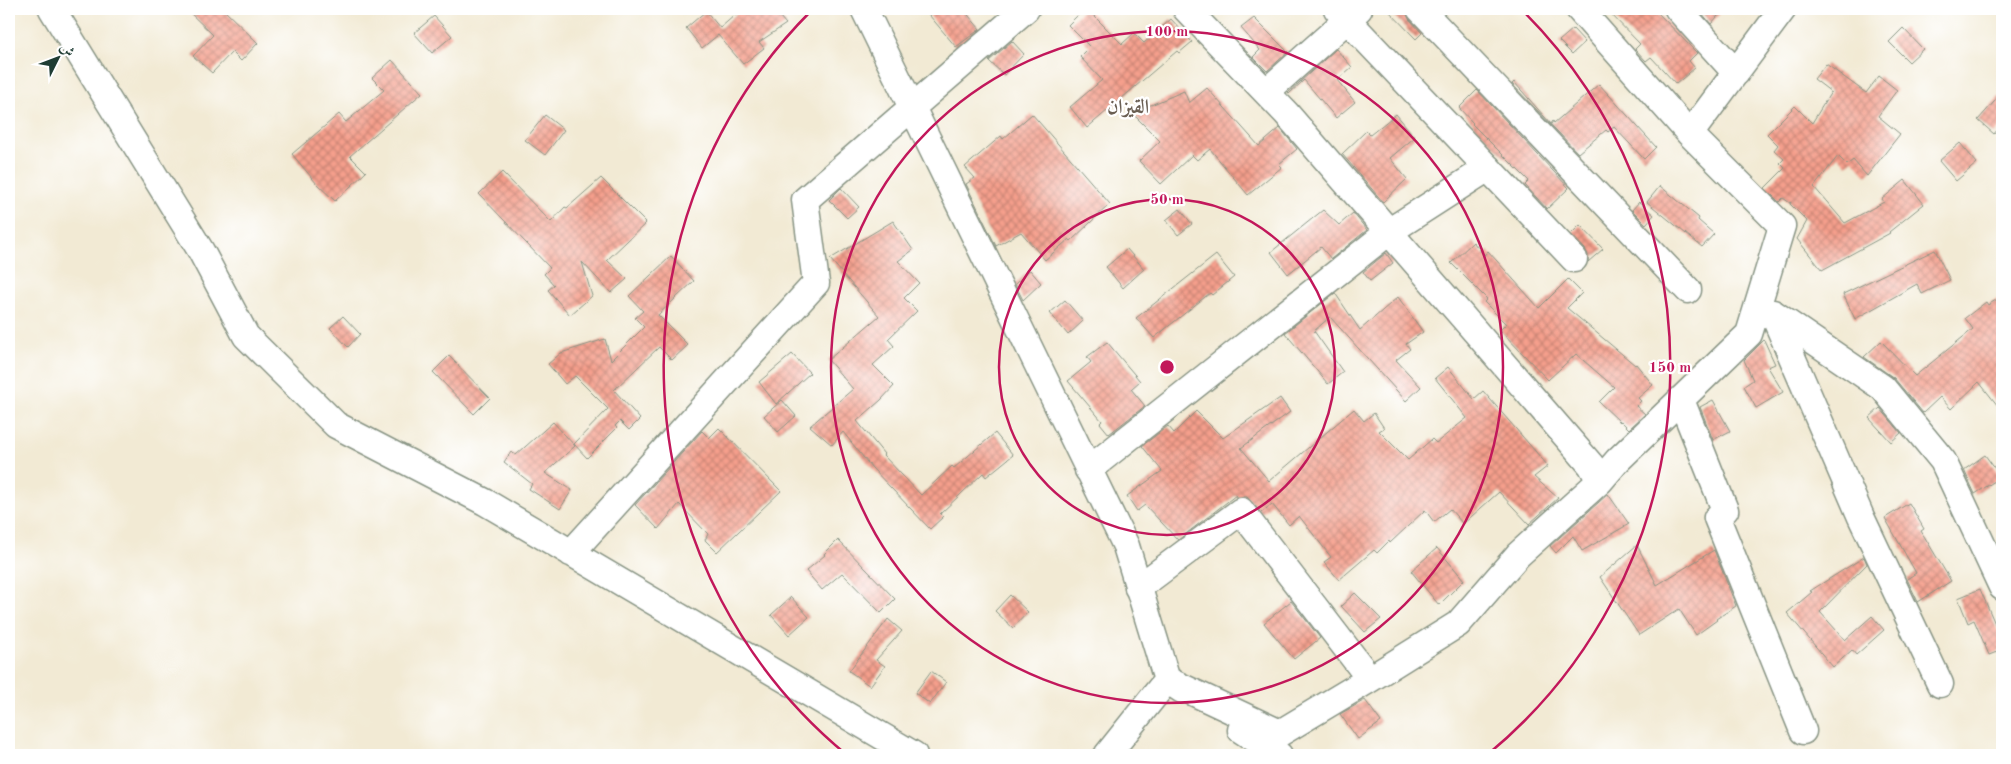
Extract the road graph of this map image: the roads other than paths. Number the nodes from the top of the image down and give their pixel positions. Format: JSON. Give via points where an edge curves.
{"nodes":[{"id":1,"x":52,"y":9,"type":"edge"},
{"id":2,"x":864,"y":9,"type":"edge"},
{"id":3,"x":1026,"y":9,"type":"edge"},
{"id":4,"x":1186,"y":9,"type":"edge"},
{"id":5,"x":1420,"y":9,"type":"edge"},
{"id":6,"x":1579,"y":9,"type":"edge"},
{"id":7,"x":1678,"y":9,"type":"edge"},
{"id":8,"x":1783,"y":9,"type":"edge"},
{"id":9,"x":1348,"y":12,"type":"edge"},
{"id":10,"x":1736,"y":73,"type":"junction"},
{"id":11,"x":1266,"y":92,"type":"junction"},
{"id":12,"x":913,"y":108,"type":"junction"},
{"id":13,"x":1690,"y":134,"type":"junction"},
{"id":14,"x":1488,"y":168,"type":"junction"},
{"id":15,"x":1390,"y":231,"type":"junction"},
{"id":16,"x":1574,"y":259,"type":"dead end"},
{"id":17,"x":1688,"y":290,"type":"dead end"},
{"id":18,"x":1766,"y":308,"type":"junction"},
{"id":19,"x":1681,"y":400,"type":"junction"},
{"id":20,"x":1088,"y":470,"type":"junction"},
{"id":21,"x":1600,"y":481,"type":"junction"},
{"id":22,"x":571,"y":553,"type":"junction"},
{"id":23,"x":2002,"y":587,"type":"edge"},
{"id":24,"x":1138,"y":588,"type":"junction"},
{"id":25,"x":1167,"y":680,"type":"junction"},
{"id":26,"x":1370,"y":680,"type":"junction"},
{"id":27,"x":1940,"y":684,"type":"dead end"},
{"id":28,"x":1804,"y":731,"type":"dead end"},
{"id":29,"x":914,"y":755,"type":"edge"},
{"id":30,"x":1107,"y":755,"type":"edge"},
{"id":31,"x":1279,"y":755,"type":"edge"}],
"edges":[{"from":1,"to":22,"type":"street","via":[[201,251],[246,336],[336,425],[485,502]]},
{"from":2,"to":12,"type":"street"},
{"from":3,"to":12,"type":"street"},
{"from":4,"to":11,"type":"street"},
{"from":5,"to":17,"type":"street"},
{"from":6,"to":13,"type":"street"},
{"from":7,"to":10,"type":"street"},
{"from":8,"to":10,"type":"street"},
{"from":9,"to":11,"type":"street"},
{"from":9,"to":14,"type":"street"},
{"from":10,"to":13,"type":"street"},
{"from":11,"to":15,"type":"street"},
{"from":12,"to":20,"type":"street"},
{"from":12,"to":22,"type":"street","via":[[805,200],[816,282]]},
{"from":13,"to":18,"type":"street","via":[[1782,226]]},
{"from":14,"to":15,"type":"street"},
{"from":14,"to":16,"type":"street"},
{"from":15,"to":20,"type":"street"},
{"from":15,"to":21,"type":"street","via":[[1591,465]]},
{"from":18,"to":19,"type":"street","via":[[1750,334]]},
{"from":18,"to":23,"type":"street","via":[[1883,388],[1943,461]]},
{"from":18,"to":27,"type":"street"},
{"from":19,"to":21,"type":"street"},
{"from":19,"to":28,"type":"street","via":[[1725,510],[1716,518]]},
{"from":20,"to":24,"type":"street","via":[[1126,546]]},
{"from":21,"to":26,"type":"street","via":[[1518,555],[1458,624]]},
{"from":22,"to":29,"type":"street"},
{"from":24,"to":25,"type":"street"},
{"from":24,"to":26,"type":"street","via":[[1240,511]]},
{"from":25,"to":26,"type":"street","via":[[1280,734]]},
{"from":25,"to":30,"type":"street"},
{"from":25,"to":31,"type":"street"}]}
